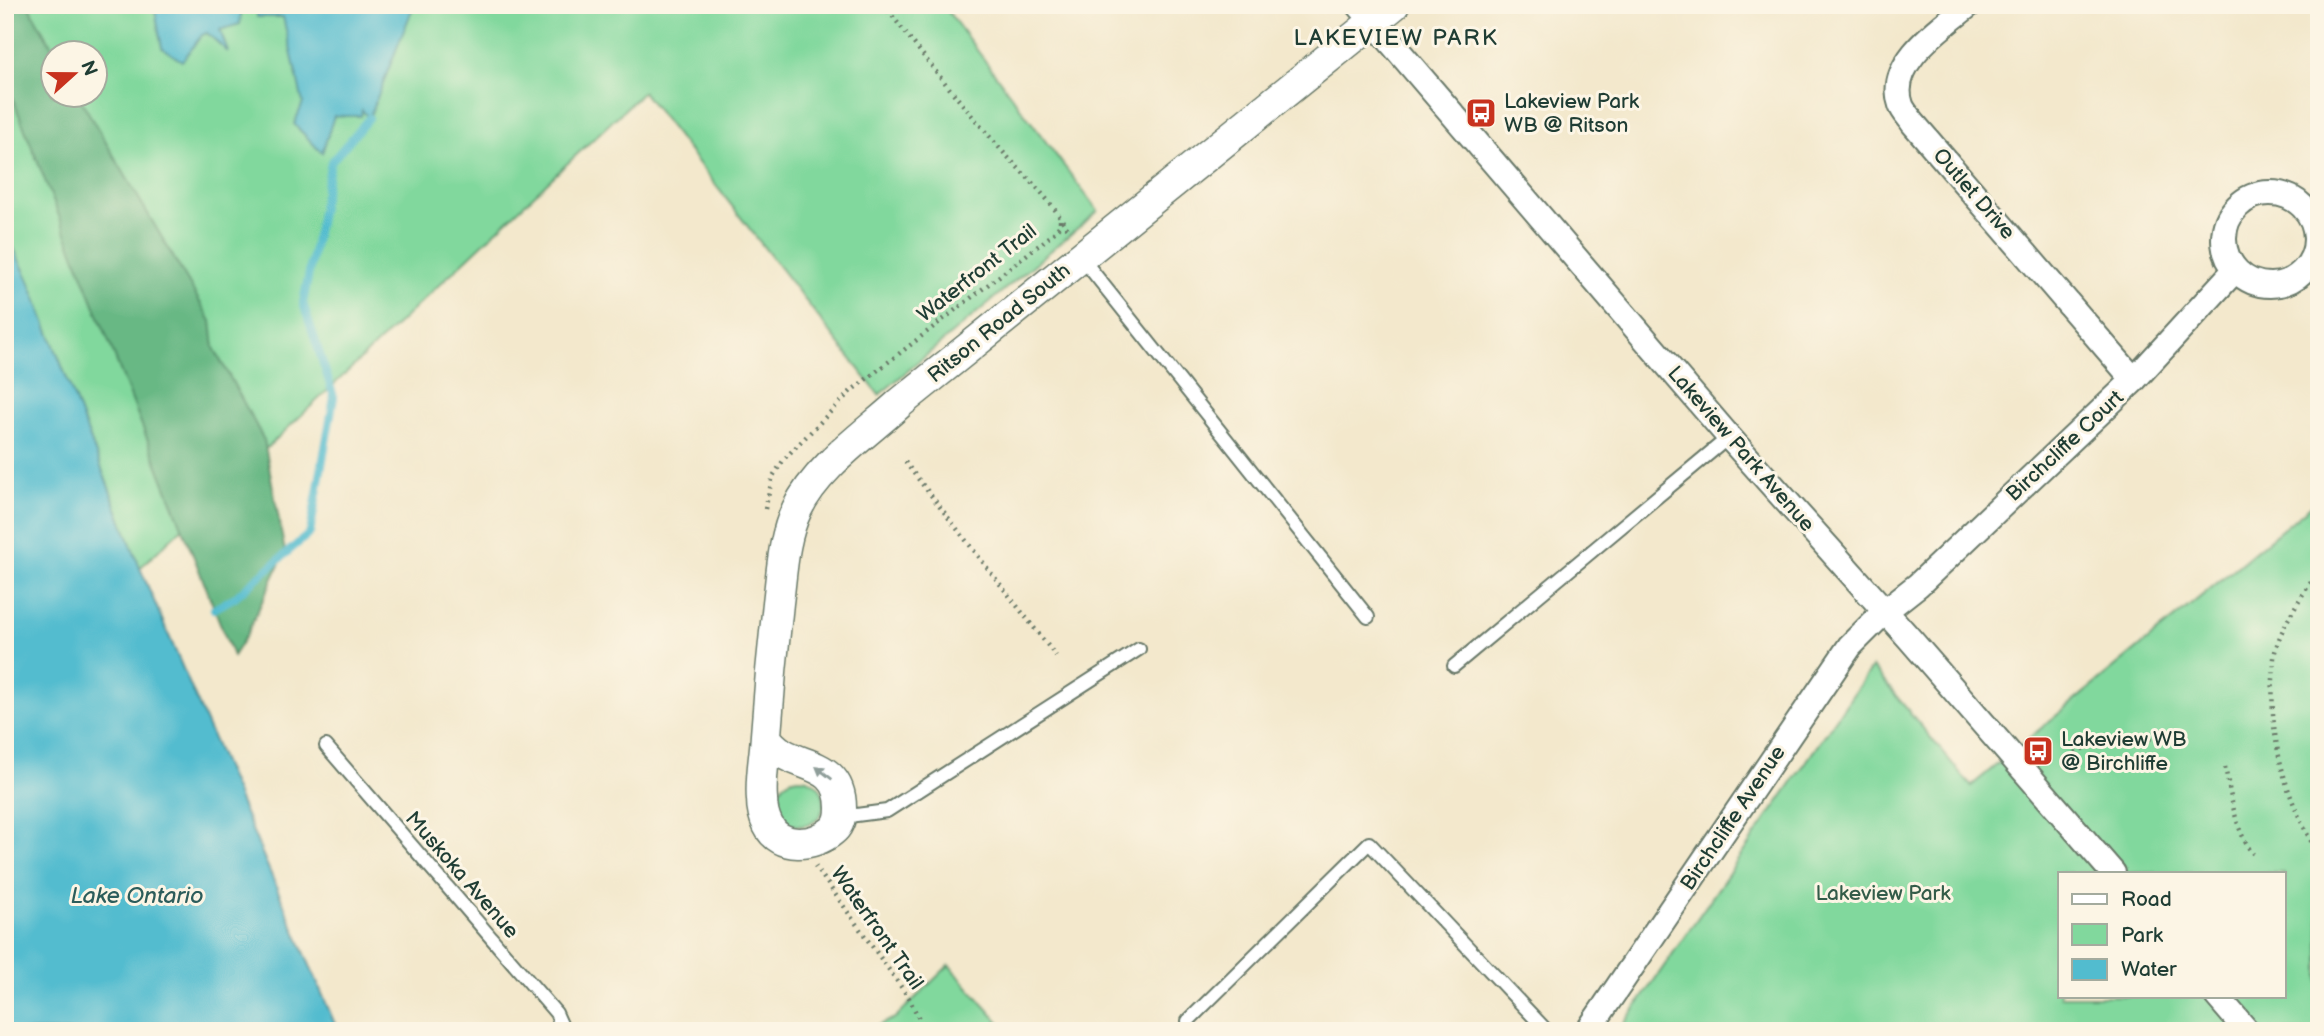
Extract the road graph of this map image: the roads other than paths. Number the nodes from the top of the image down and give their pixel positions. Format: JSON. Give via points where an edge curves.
{"nodes":[{"id":1,"x":1969,"y":5,"type":"edge"},
{"id":2,"x":1375,"y":11,"type":"edge"},
{"id":3,"x":1081,"y":257,"type":"junction"},
{"id":4,"x":2235,"y":270,"type":"dead end"},
{"id":5,"x":2134,"y":380,"type":"junction"},
{"id":6,"x":1729,"y":437,"type":"junction"},
{"id":7,"x":1885,"y":611,"type":"junction"},
{"id":8,"x":1368,"y":617,"type":"dead end"},
{"id":9,"x":1139,"y":649,"type":"dead end"},
{"id":10,"x":1454,"y":666,"type":"dead end"},
{"id":11,"x":766,"y":737,"type":"junction"},
{"id":12,"x":326,"y":746,"type":"dead end"},
{"id":13,"x":841,"y":817,"type":"junction"},
{"id":14,"x":2112,"y":872,"type":"edge"},
{"id":15,"x":2219,"y":998,"type":"edge"},
{"id":16,"x":1188,"y":1021,"type":"dead end"},
{"id":17,"x":564,"y":1031,"type":"edge"},
{"id":18,"x":1547,"y":1031,"type":"edge"},
{"id":19,"x":1588,"y":1031,"type":"edge"},
{"id":20,"x":2247,"y":1031,"type":"edge"}],
"edges":[{"from":1,"to":5,"type":"street","name":"Outlet Drive","via":[[1912,54],[1900,75],[1901,106]]},
{"from":2,"to":3,"type":"street","name":"Ritson Road South"},
{"from":2,"to":6,"type":"street","name":"Lakeview Park Avenue"},
{"from":3,"to":8,"type":"lane"},
{"from":3,"to":11,"type":"street","name":"Ritson Road South","via":[[900,403],[809,489],[787,534]]},
{"from":4,"to":5,"type":"street","name":"Birchcliffe Court"},
{"from":5,"to":7,"type":"street","name":"Birchcliffe Court"},
{"from":6,"to":7,"type":"street","name":"Lakeview Park Avenue"},
{"from":6,"to":10,"type":"lane"},
{"from":7,"to":14,"type":"street","name":"Lakeview Park Avenue"},
{"from":7,"to":19,"type":"street","name":"Birchcliffe Avenue","via":[[1850,646]]},
{"from":9,"to":13,"type":"lane","via":[[887,811]]},
{"from":13,"to":11,"type":"street","one_way":true,"via":[[836,783],[824,770],[777,752]]},
{"from":11,"to":13,"type":"street","name":"Ritson Road South","via":[[761,790],[770,829],[788,842],[810,842],[835,830]]},
{"from":12,"to":17,"type":"lane","name":"Muskoka Avenue","via":[[556,1013]]},
{"from":15,"to":20,"type":"street"},
{"from":16,"to":18,"type":"lane","via":[[1369,843]]}]}
